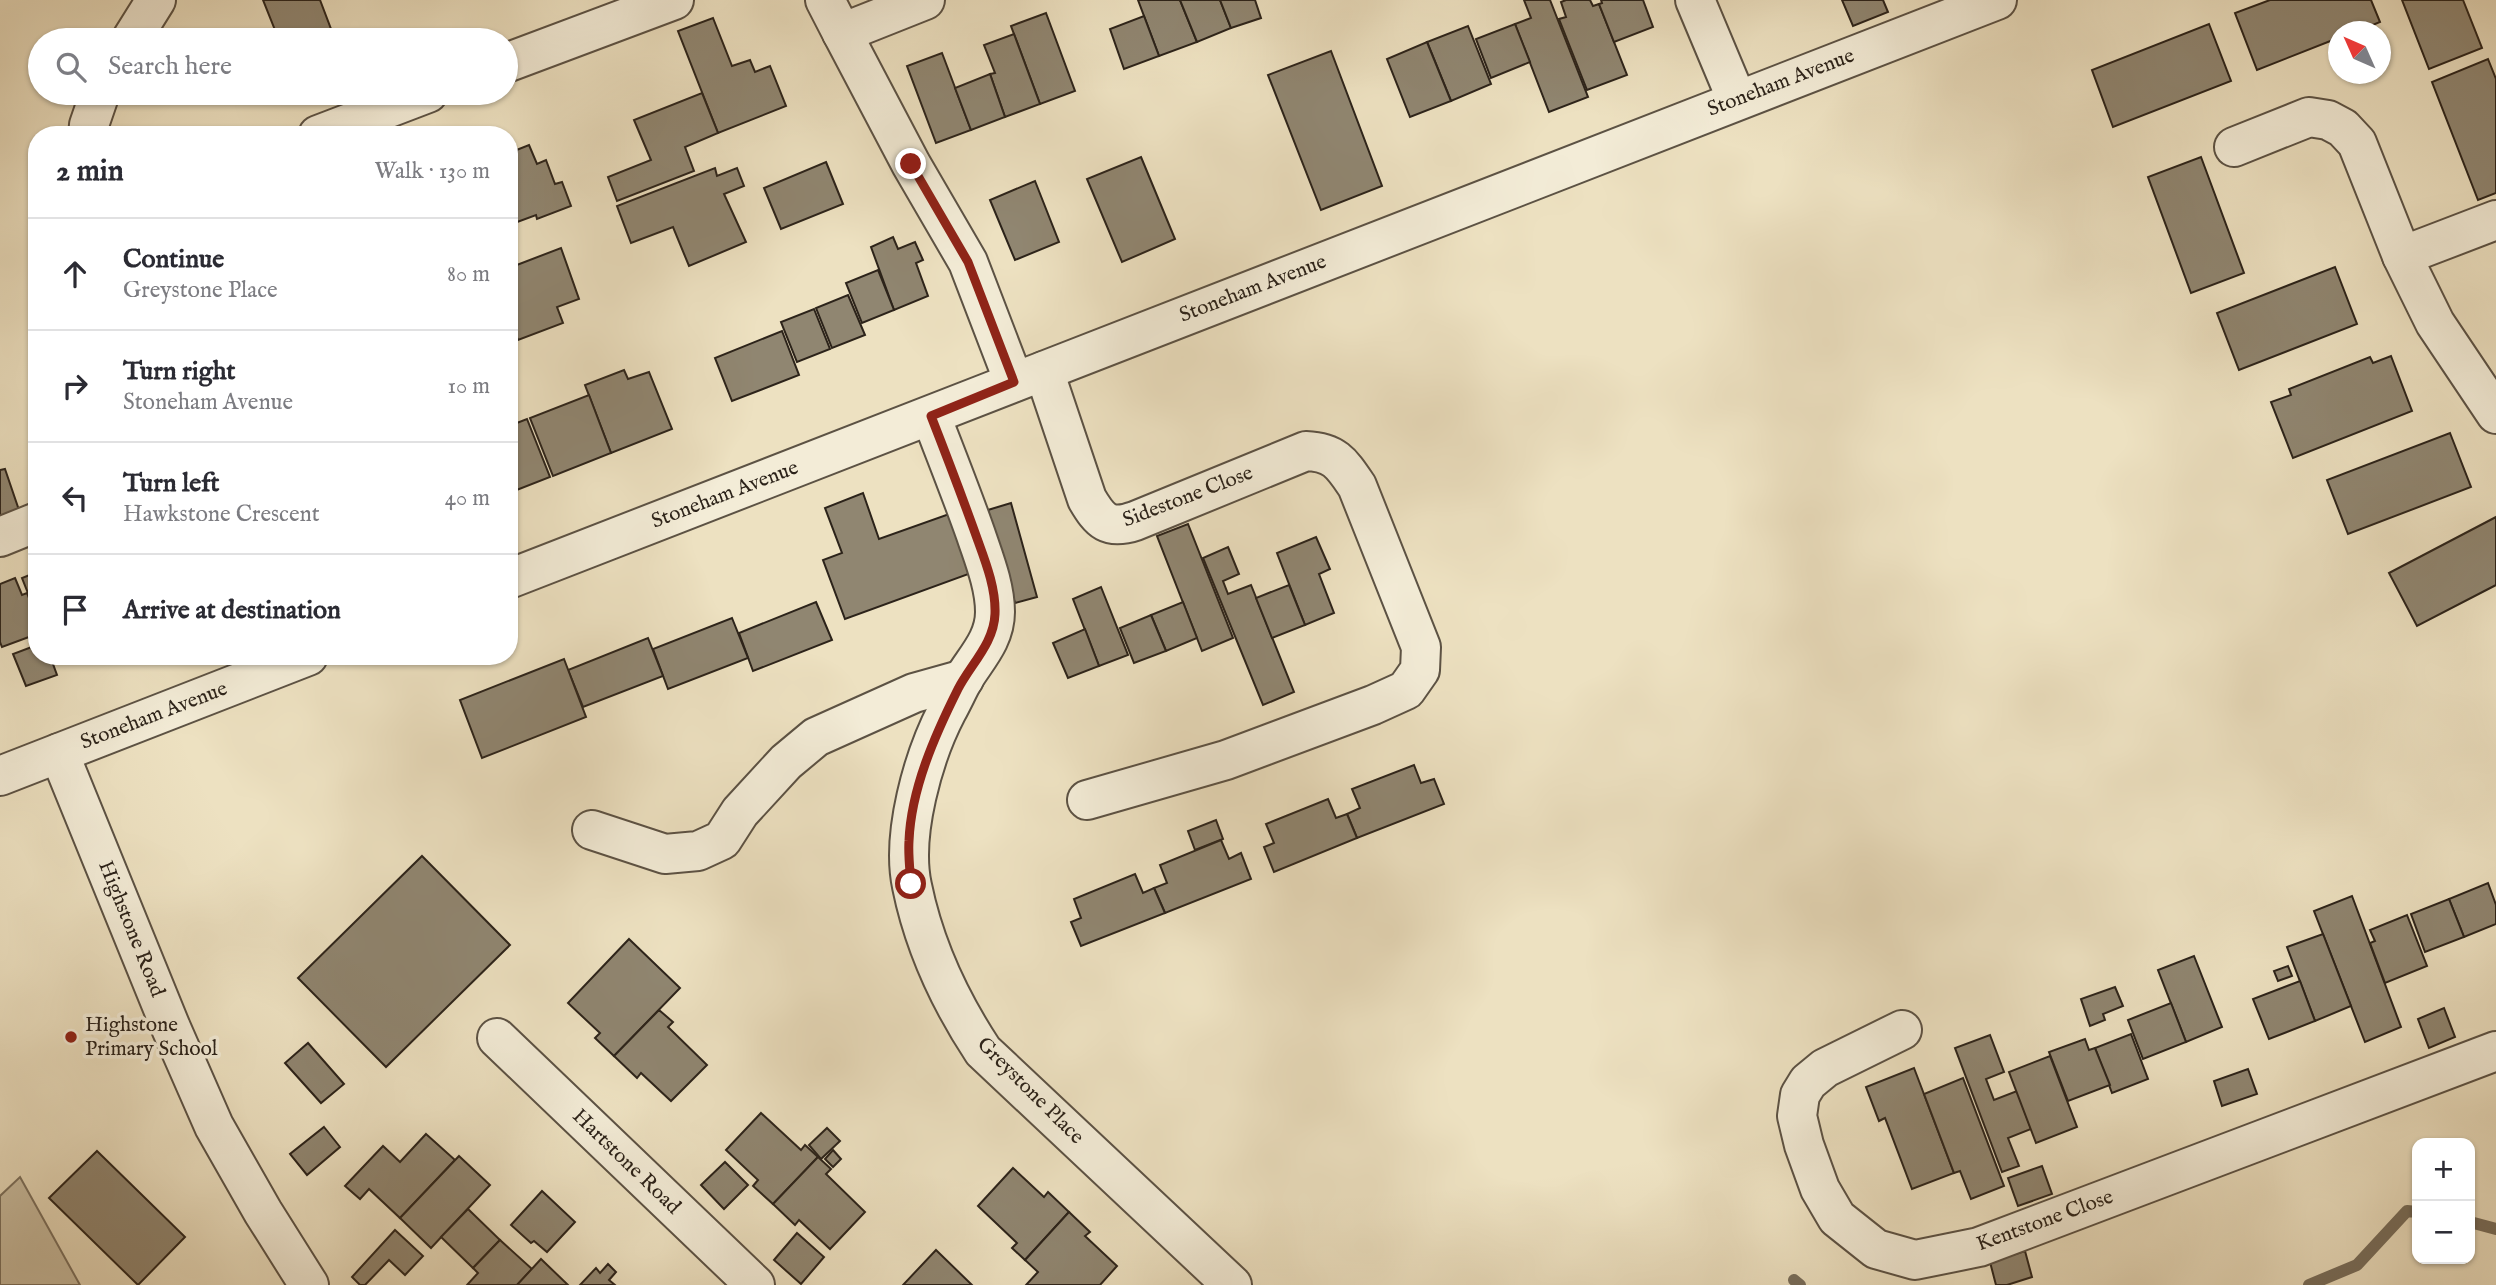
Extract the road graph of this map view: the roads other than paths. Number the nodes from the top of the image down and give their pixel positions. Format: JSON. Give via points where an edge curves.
{"nodes":[{"id":1,"x":156,"y":0,"type":"edge"},
{"id":2,"x":674,"y":0,"type":"edge"},
{"id":3,"x":925,"y":0,"type":"edge"},
{"id":4,"x":1695,"y":0,"type":"edge"},
{"id":5,"x":1997,"y":0,"type":"edge"},
{"id":6,"x":833,"y":17,"type":"edge"},
{"id":7,"x":138,"y":28,"type":"edge"},
{"id":8,"x":518,"y":58,"type":"edge"},
{"id":9,"x":1737,"y":100,"type":"junction"},
{"id":10,"x":96,"y":105,"type":"edge"},
{"id":11,"x":397,"y":105,"type":"edge"},
{"id":12,"x":89,"y":126,"type":"edge"},
{"id":13,"x":342,"y":126,"type":"edge"},
{"id":14,"x":2234,"y":147,"type":"dead end"},
{"id":15,"x":2496,"y":220,"type":"edge"},
{"id":16,"x":2402,"y":256,"type":"junction"},
{"id":17,"x":1029,"y":376,"type":"junction"},
{"id":18,"x":2496,"y":414,"type":"edge"},
{"id":19,"x":931,"y":416,"type":"junction"},
{"id":20,"x":28,"y":526,"type":"edge"},
{"id":21,"x":0,"y":537,"type":"edge"},
{"id":22,"x":518,"y":576,"type":"edge"},
{"id":23,"x":281,"y":665,"type":"edge"},
{"id":24,"x":964,"y":679,"type":"junction"},
{"id":25,"x":59,"y":753,"type":"junction"},
{"id":26,"x":0,"y":776,"type":"edge"},
{"id":27,"x":1087,"y":800,"type":"dead end"},
{"id":28,"x":592,"y":830,"type":"dead end"},
{"id":29,"x":1902,"y":1030,"type":"dead end"},
{"id":30,"x":496,"y":1038,"type":"dead end"},
{"id":31,"x":2496,"y":1051,"type":"edge"},
{"id":32,"x":309,"y":1285,"type":"edge"},
{"id":33,"x":755,"y":1285,"type":"edge"},
{"id":34,"x":1232,"y":1285,"type":"edge"}],
"edges":[{"from":1,"to":7,"type":"street"},
{"from":2,"to":8,"type":"street"},
{"from":3,"to":6,"type":"street"},
{"from":4,"to":9,"type":"street"},
{"from":5,"to":9,"type":"street","name":"Stoneham Avenue"},
{"from":6,"to":17,"type":"street","name":"Sidestone Close"},
{"from":9,"to":17,"type":"street","name":"Stoneham Avenue"},
{"from":10,"to":12,"type":"street"},
{"from":11,"to":13,"type":"street"},
{"from":14,"to":16,"type":"street","via":[[2309,117],[2343,128],[2357,144]]},
{"from":15,"to":16,"type":"street"},
{"from":16,"to":18,"type":"street","via":[[2435,323]]},
{"from":17,"to":19,"type":"street","name":"Stoneham Avenue"},
{"from":17,"to":27,"type":"street","name":"Sidestone Close","via":[[1087,499],[1109,525],[1122,526],[1306,451],[1330,454],[1357,486],[1421,647],[1420,670],[1406,690],[1226,760]]},
{"from":19,"to":22,"type":"street","name":"Stoneham Avenue"},
{"from":19,"to":24,"type":"street","name":"Greystone Place","via":[[994,594],[993,632]]},
{"from":20,"to":21,"type":"street"},
{"from":23,"to":25,"type":"street","name":"Stoneham Avenue"},
{"from":24,"to":28,"type":"street","via":[[914,693],[816,737],[740,812],[722,840],[698,851],[665,854]]},
{"from":24,"to":34,"type":"street","name":"Greystone Place","via":[[942,721],[917,790],[909,841],[911,884],[941,974],[983,1051]]},
{"from":25,"to":26,"type":"street","name":"Stoneham Avenue"},
{"from":25,"to":32,"type":"street","name":"Highstone Road","via":[[214,1126]]},
{"from":29,"to":31,"type":"street","name":"Kentstone Close","via":[[1825,1068],[1800,1095],[1797,1116],[1820,1189],[1837,1218],[1876,1249],[1915,1260],[1979,1247]]},
{"from":30,"to":33,"type":"street","name":"Hartstone Road"}]}
